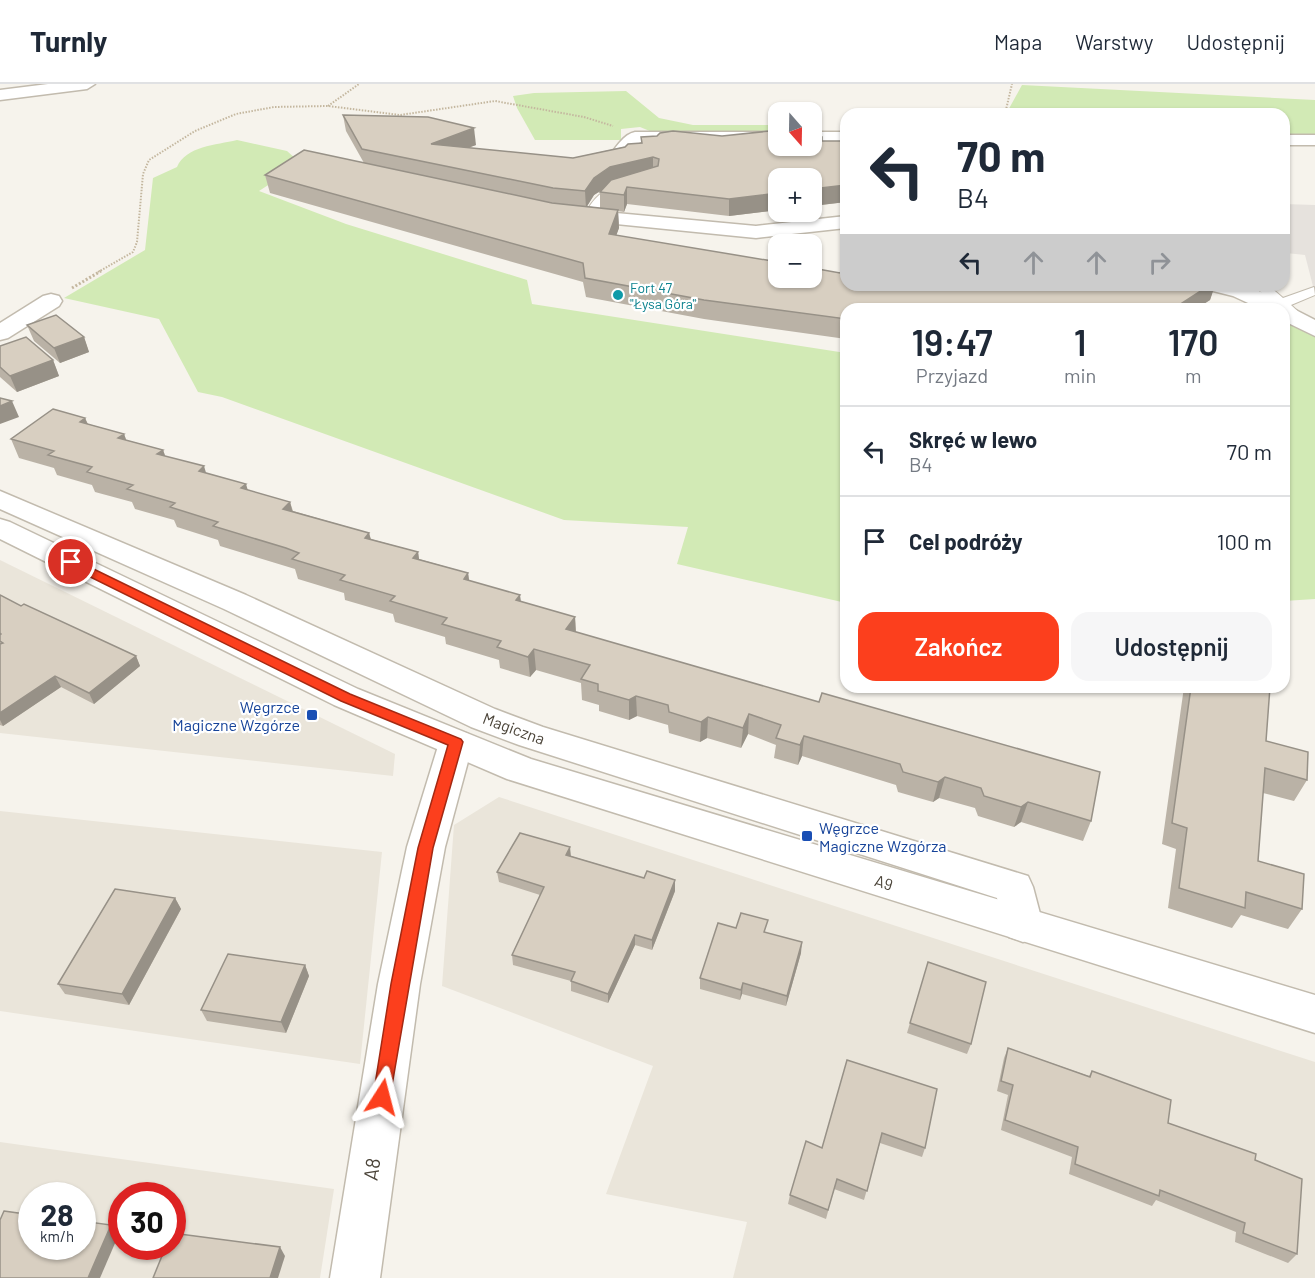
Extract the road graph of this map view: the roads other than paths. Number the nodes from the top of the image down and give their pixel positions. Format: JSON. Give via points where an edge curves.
{"nodes":[{"id":1,"x":87,"y":84,"type":"edge"},
{"id":2,"x":0,"y":95,"type":"edge"},
{"id":3,"x":768,"y":137,"type":"edge"},
{"id":4,"x":822,"y":137,"type":"edge"},
{"id":5,"x":840,"y":137,"type":"edge"},
{"id":6,"x":1290,"y":140,"type":"edge"},
{"id":7,"x":1315,"y":140,"type":"edge"},
{"id":8,"x":618,"y":157,"type":"edge"},
{"id":9,"x":635,"y":183,"type":"edge"},
{"id":10,"x":554,"y":213,"type":"edge"},
{"id":11,"x":590,"y":217,"type":"junction"},
{"id":12,"x":840,"y":223,"type":"edge"},
{"id":13,"x":1241,"y":291,"type":"edge"},
{"id":14,"x":1265,"y":291,"type":"edge"},
{"id":15,"x":1314,"y":291,"type":"edge"},
{"id":16,"x":51,"y":301,"type":"road end"},
{"id":17,"x":1269,"y":303,"type":"edge"},
{"id":18,"x":1276,"y":303,"type":"edge"},
{"id":19,"x":1290,"y":303,"type":"edge"},
{"id":20,"x":1290,"y":314,"type":"edge"},
{"id":21,"x":1312,"y":327,"type":"edge"},
{"id":22,"x":0,"y":333,"type":"edge"},
{"id":23,"x":0,"y":499,"type":"edge"},
{"id":24,"x":0,"y":528,"type":"edge"},
{"id":25,"x":456,"y":742,"type":"junction"},
{"id":26,"x":1023,"y":925,"type":"junction"},
{"id":27,"x":1315,"y":1014,"type":"edge"},
{"id":28,"x":355,"y":1278,"type":"edge"}],
"edges":[{"from":1,"to":2,"type":"street"},
{"from":3,"to":8,"type":"street","via":[[635,137]]},
{"from":4,"to":5,"type":"street"},
{"from":6,"to":7,"type":"street"},
{"from":9,"to":11,"type":"lane","via":[[609,192],[595,202]]},
{"from":10,"to":11,"type":"street"},
{"from":11,"to":12,"type":"street","via":[[747,232]]},
{"from":13,"to":17,"type":"street"},
{"from":14,"to":18,"type":"lane"},
{"from":15,"to":19,"type":"lane"},
{"from":16,"to":22,"type":"street"},
{"from":20,"to":21,"type":"street"},
{"from":23,"to":26,"type":"street","name":"Magiczna","via":[[246,607],[483,718],[1014,887]]},
{"from":24,"to":25,"type":"street","name":"A9","via":[[346,697]]},
{"from":25,"to":26,"type":"street","name":"A9","via":[[520,769]]},
{"from":25,"to":28,"type":"street","name":"A8","via":[[426,848],[402,973]]},
{"from":26,"to":27,"type":"street","name":"A9"}]}
